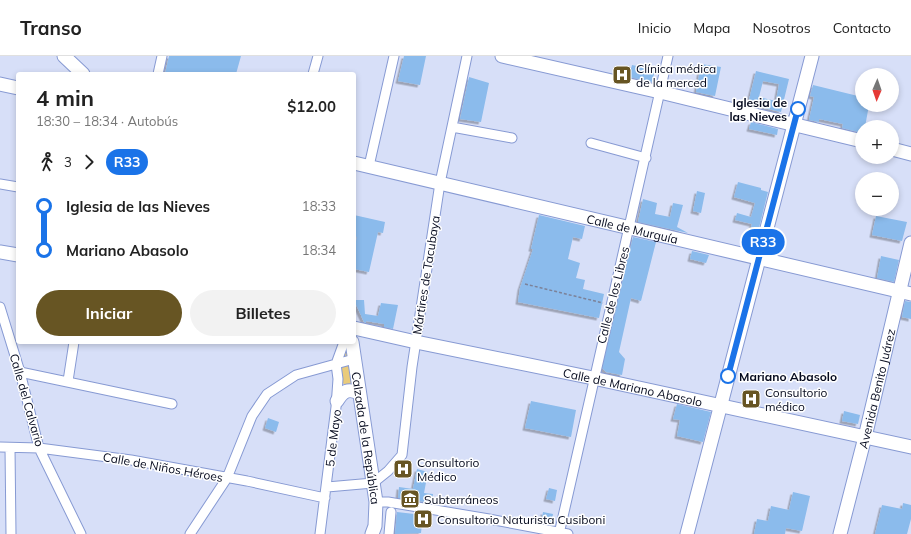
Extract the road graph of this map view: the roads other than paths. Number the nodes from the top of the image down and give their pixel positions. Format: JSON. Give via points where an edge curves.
{"nodes":[{"id":1,"x":64,"y":56,"type":"edge"},
{"id":2,"x":162,"y":56,"type":"edge"},
{"id":3,"x":318,"y":56,"type":"edge"},
{"id":4,"x":394,"y":56,"type":"edge"},
{"id":5,"x":467,"y":56,"type":"edge"},
{"id":6,"x":502,"y":56,"type":"edge"},
{"id":7,"x":668,"y":56,"type":"edge"},
{"id":8,"x":812,"y":56,"type":"edge"},
{"id":9,"x":81,"y":72,"type":"edge"},
{"id":10,"x":158,"y":72,"type":"edge"},
{"id":11,"x":314,"y":72,"type":"edge"},
{"id":12,"x":0,"y":84,"type":"edge"},
{"id":13,"x":16,"y":88,"type":"edge"},
{"id":14,"x":660,"y":92,"type":"junction"},
{"id":15,"x":794,"y":124,"type":"junction"},
{"id":16,"x":452,"y":127,"type":"junction"},
{"id":17,"x":512,"y":138,"type":"dead end"},
{"id":18,"x":855,"y":140,"type":"edge"},
{"id":19,"x":591,"y":143,"type":"dead end"},
{"id":20,"x":899,"y":151,"type":"edge"},
{"id":21,"x":911,"y":154,"type":"edge"},
{"id":22,"x":646,"y":158,"type":"junction"},
{"id":23,"x":356,"y":163,"type":"edge"},
{"id":24,"x":369,"y":166,"type":"junction"},
{"id":25,"x":440,"y":183,"type":"junction"},
{"id":26,"x":0,"y":184,"type":"edge"},
{"id":27,"x":16,"y":187,"type":"edge"},
{"id":28,"x":630,"y":227,"type":"junction"},
{"id":29,"x":911,"y":243,"type":"edge"},
{"id":30,"x":0,"y":252,"type":"edge"},
{"id":31,"x":16,"y":256,"type":"edge"},
{"id":32,"x":758,"y":258,"type":"junction"},
{"id":33,"x":905,"y":292,"type":"edge"},
{"id":34,"x":0,"y":307,"type":"edge"},
{"id":35,"x":356,"y":328,"type":"edge"},
{"id":36,"x":416,"y":342,"type":"junction"},
{"id":37,"x":74,"y":344,"type":"edge"},
{"id":38,"x":343,"y":344,"type":"edge"},
{"id":39,"x":352,"y":344,"type":"edge"},
{"id":40,"x":354,"y":359,"type":"junction"},
{"id":41,"x":336,"y":364,"type":"junction"},
{"id":42,"x":20,"y":372,"type":"junction"},
{"id":43,"x":593,"y":378,"type":"junction"},
{"id":44,"x":68,"y":381,"type":"junction"},
{"id":45,"x":359,"y":393,"type":"junction"},
{"id":46,"x":337,"y":400,"type":"junction"},
{"id":47,"x":172,"y":404,"type":"dead end"},
{"id":48,"x":721,"y":405,"type":"junction"},
{"id":49,"x":865,"y":437,"type":"junction"},
{"id":50,"x":0,"y":447,"type":"edge"},
{"id":51,"x":911,"y":447,"type":"edge"},
{"id":52,"x":10,"y":448,"type":"junction"},
{"id":53,"x":39,"y":448,"type":"junction"},
{"id":54,"x":227,"y":478,"type":"junction"},
{"id":55,"x":373,"y":483,"type":"junction"},
{"id":56,"x":327,"y":487,"type":"junction"},
{"id":57,"x":325,"y":498,"type":"junction"},
{"id":58,"x":376,"y":502,"type":"junction"},
{"id":59,"x":391,"y":512,"type":"dead end"},
{"id":60,"x":11,"y":534,"type":"edge"},
{"id":61,"x":81,"y":534,"type":"edge"},
{"id":62,"x":190,"y":534,"type":"edge"},
{"id":63,"x":320,"y":534,"type":"edge"},
{"id":64,"x":372,"y":534,"type":"edge"},
{"id":65,"x":389,"y":534,"type":"edge"},
{"id":66,"x":562,"y":534,"type":"edge"},
{"id":67,"x":687,"y":534,"type":"edge"},
{"id":68,"x":840,"y":534,"type":"edge"}],
"edges":[{"from":1,"to":9,"type":"main road"},
{"from":2,"to":10,"type":"street"},
{"from":3,"to":11,"type":"street"},
{"from":4,"to":24,"type":"street"},
{"from":5,"to":16,"type":"street","name":"Mártires de Tacubaya"},
{"from":6,"to":14,"type":"main road"},
{"from":7,"to":14,"type":"street","name":"Calle de los Libres"},
{"from":8,"to":15,"type":"main road"},
{"from":12,"to":13,"type":"main road"},
{"from":14,"to":15,"type":"main road"},
{"from":14,"to":22,"type":"street","name":"Calle de los Libres"},
{"from":15,"to":18,"type":"main road"},
{"from":15,"to":32,"type":"main road"},
{"from":16,"to":17,"type":"street"},
{"from":16,"to":25,"type":"street","name":"Mártires de Tacubaya"},
{"from":19,"to":22,"type":"street"},
{"from":20,"to":21,"type":"main road"},
{"from":22,"to":28,"type":"street","name":"Calle de los Libres"},
{"from":23,"to":24,"type":"main road","name":"Calle de Murguía"},
{"from":24,"to":25,"type":"main road","name":"Calle de Murguía"},
{"from":25,"to":28,"type":"main road","name":"Calle de Murguía"},
{"from":25,"to":36,"type":"street","name":"Mártires de Tacubaya"},
{"from":26,"to":27,"type":"street"},
{"from":28,"to":32,"type":"main road","name":"Calle de Murguía"},
{"from":28,"to":43,"type":"street","name":"Calle de los Libres"},
{"from":29,"to":33,"type":"main road","name":"Avenida Benito Juárez"},
{"from":30,"to":31,"type":"main road"},
{"from":32,"to":33,"type":"main road","name":"Calle de Murguía"},
{"from":32,"to":48,"type":"main road"},
{"from":33,"to":49,"type":"main road","name":"Avenida Benito Juárez"},
{"from":34,"to":42,"type":"street","name":"Calle del Calvario"},
{"from":35,"to":36,"type":"main road","name":"Calle de Mariano Abasolo"},
{"from":36,"to":43,"type":"main road","name":"Calle de Mariano Abasolo"},
{"from":36,"to":55,"type":"street","name":"Mártires de Tacubaya","via":[[402,456]]},
{"from":37,"to":44,"type":"street"},
{"from":38,"to":41,"type":"street","name":"5 de Mayo"},
{"from":39,"to":40,"type":"main road","name":"Calzada de la República"},
{"from":40,"to":41,"type":"street"},
{"from":40,"to":45,"type":"main road","name":"Calzada de la República"},
{"from":41,"to":46,"type":"street","name":"5 de Mayo"},
{"from":41,"to":54,"type":"street","via":[[296,375],[267,394],[252,416]]},
{"from":42,"to":44,"type":"street"},
{"from":42,"to":53,"type":"street","name":"Calle del Calvario"},
{"from":43,"to":48,"type":"main road","name":"Calle de Mariano Abasolo"},
{"from":43,"to":66,"type":"street","name":"Calle de los Libres"},
{"from":44,"to":47,"type":"street"},
{"from":45,"to":46,"type":"main road","via":[[346,391]]},
{"from":45,"to":55,"type":"main road","name":"Calzada de la República"},
{"from":46,"to":56,"type":"street","name":"5 de Mayo"},
{"from":48,"to":49,"type":"main road","name":"Calle de Mariano Abasolo"},
{"from":48,"to":67,"type":"main road"},
{"from":49,"to":51,"type":"main road","name":"Calle de Mariano Abasolo"},
{"from":49,"to":68,"type":"main road","name":"Avenida Benito Juárez"},
{"from":50,"to":52,"type":"street","name":"Calle de Niños Héroes"},
{"from":52,"to":53,"type":"street","name":"Calle de Niños Héroes"},
{"from":52,"to":60,"type":"street"},
{"from":53,"to":54,"type":"street","name":"Calle de Niños Héroes","via":[[131,460]]},
{"from":53,"to":61,"type":"street","name":"Calle del Calvario"},
{"from":54,"to":57,"type":"street","name":"Calle de Niños Héroes"},
{"from":54,"to":62,"type":"street"},
{"from":55,"to":56,"type":"street"},
{"from":55,"to":58,"type":"main road","name":"Calzada de la República"},
{"from":56,"to":57,"type":"street","name":"5 de Mayo"},
{"from":57,"to":63,"type":"street","name":"5 de Mayo"},
{"from":58,"to":64,"type":"main road","name":"Calzada de la República"},
{"from":58,"to":66,"type":"street","via":[[489,519]]},
{"from":59,"to":65,"type":"street"}]}
